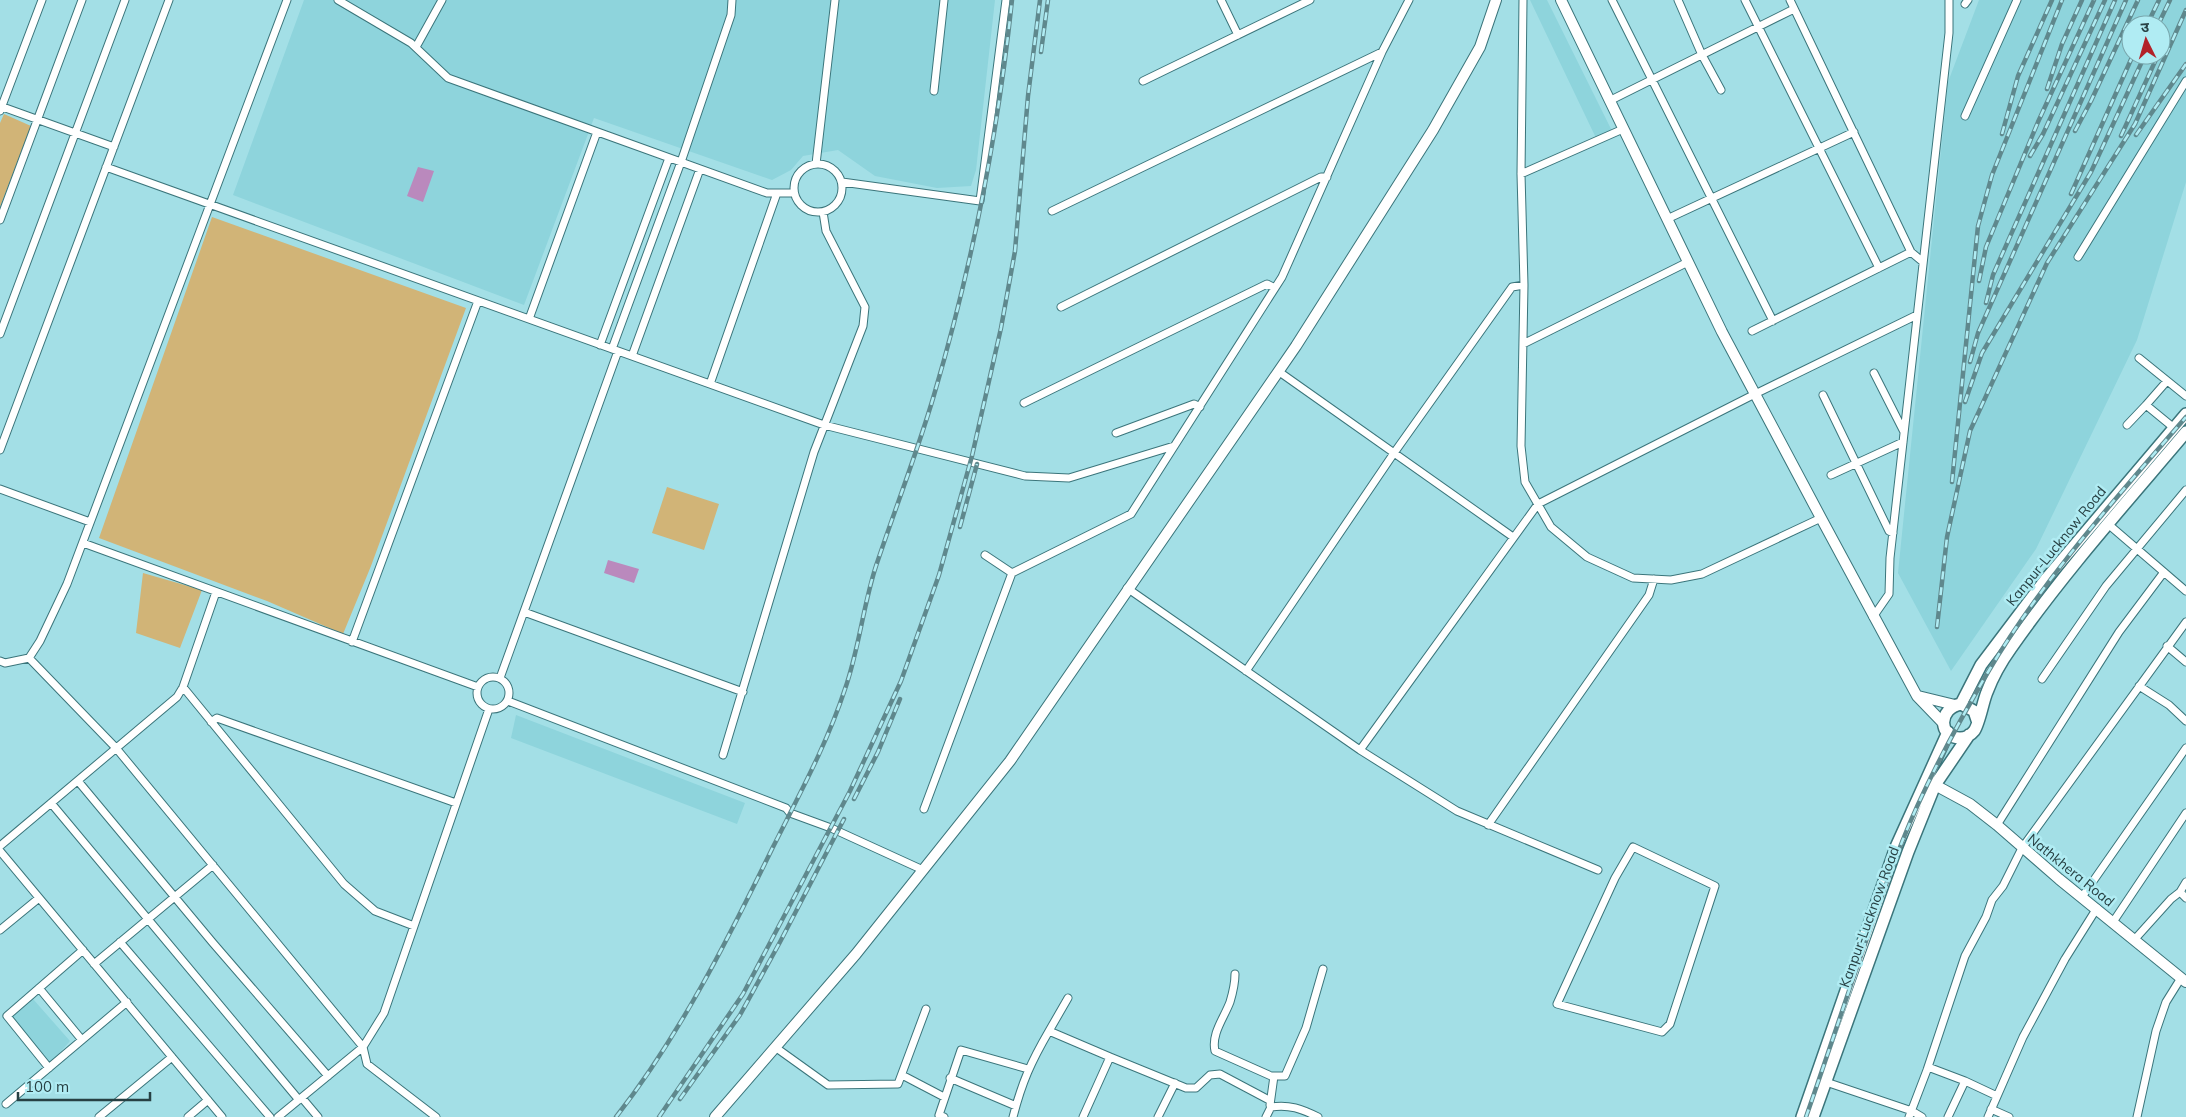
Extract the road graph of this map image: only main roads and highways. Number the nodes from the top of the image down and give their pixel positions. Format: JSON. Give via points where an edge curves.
{"nodes":[{"id":1,"x":2186,"y":414,"type":"edge"},
{"id":2,"x":2186,"y":432,"type":"edge"},
{"id":3,"x":1958,"y":704,"type":"junction"},
{"id":4,"x":1977,"y":720,"type":"junction"},
{"id":5,"x":1946,"y":728,"type":"junction"},
{"id":6,"x":1969,"y":736,"type":"junction"},
{"id":7,"x":1855,"y":982,"type":"junction"},
{"id":8,"x":1802,"y":1117,"type":"edge"},
{"id":9,"x":1813,"y":1117,"type":"edge"}],
"edges":[{"from":1,"to":3,"type":"main road","name":"Kanpur-Lucknow Road","via":[[2046,579],[1981,665]]},
{"from":2,"to":4,"type":"main road","name":"Kanpur-Lucknow Road","via":[[2053,590],[2001,662]]},
{"from":3,"to":4,"type":"main road","via":[[1974,710]]},
{"from":3,"to":5,"type":"main road","via":[[1946,712]]},
{"from":4,"to":6,"type":"main road"},
{"from":5,"to":6,"type":"main road","via":[[1955,737]]},
{"from":5,"to":7,"type":"main road","name":"Kanpur-Lucknow Road","via":[[1896,847]]},
{"from":6,"to":7,"type":"main road","name":"Kanpur-Lucknow Road","via":[[1935,785]]},
{"from":7,"to":8,"type":"main road","name":"Kanpur-Lucknow Road"},
{"from":7,"to":9,"type":"main road","name":"Kanpur-Lucknow Road"}]}
